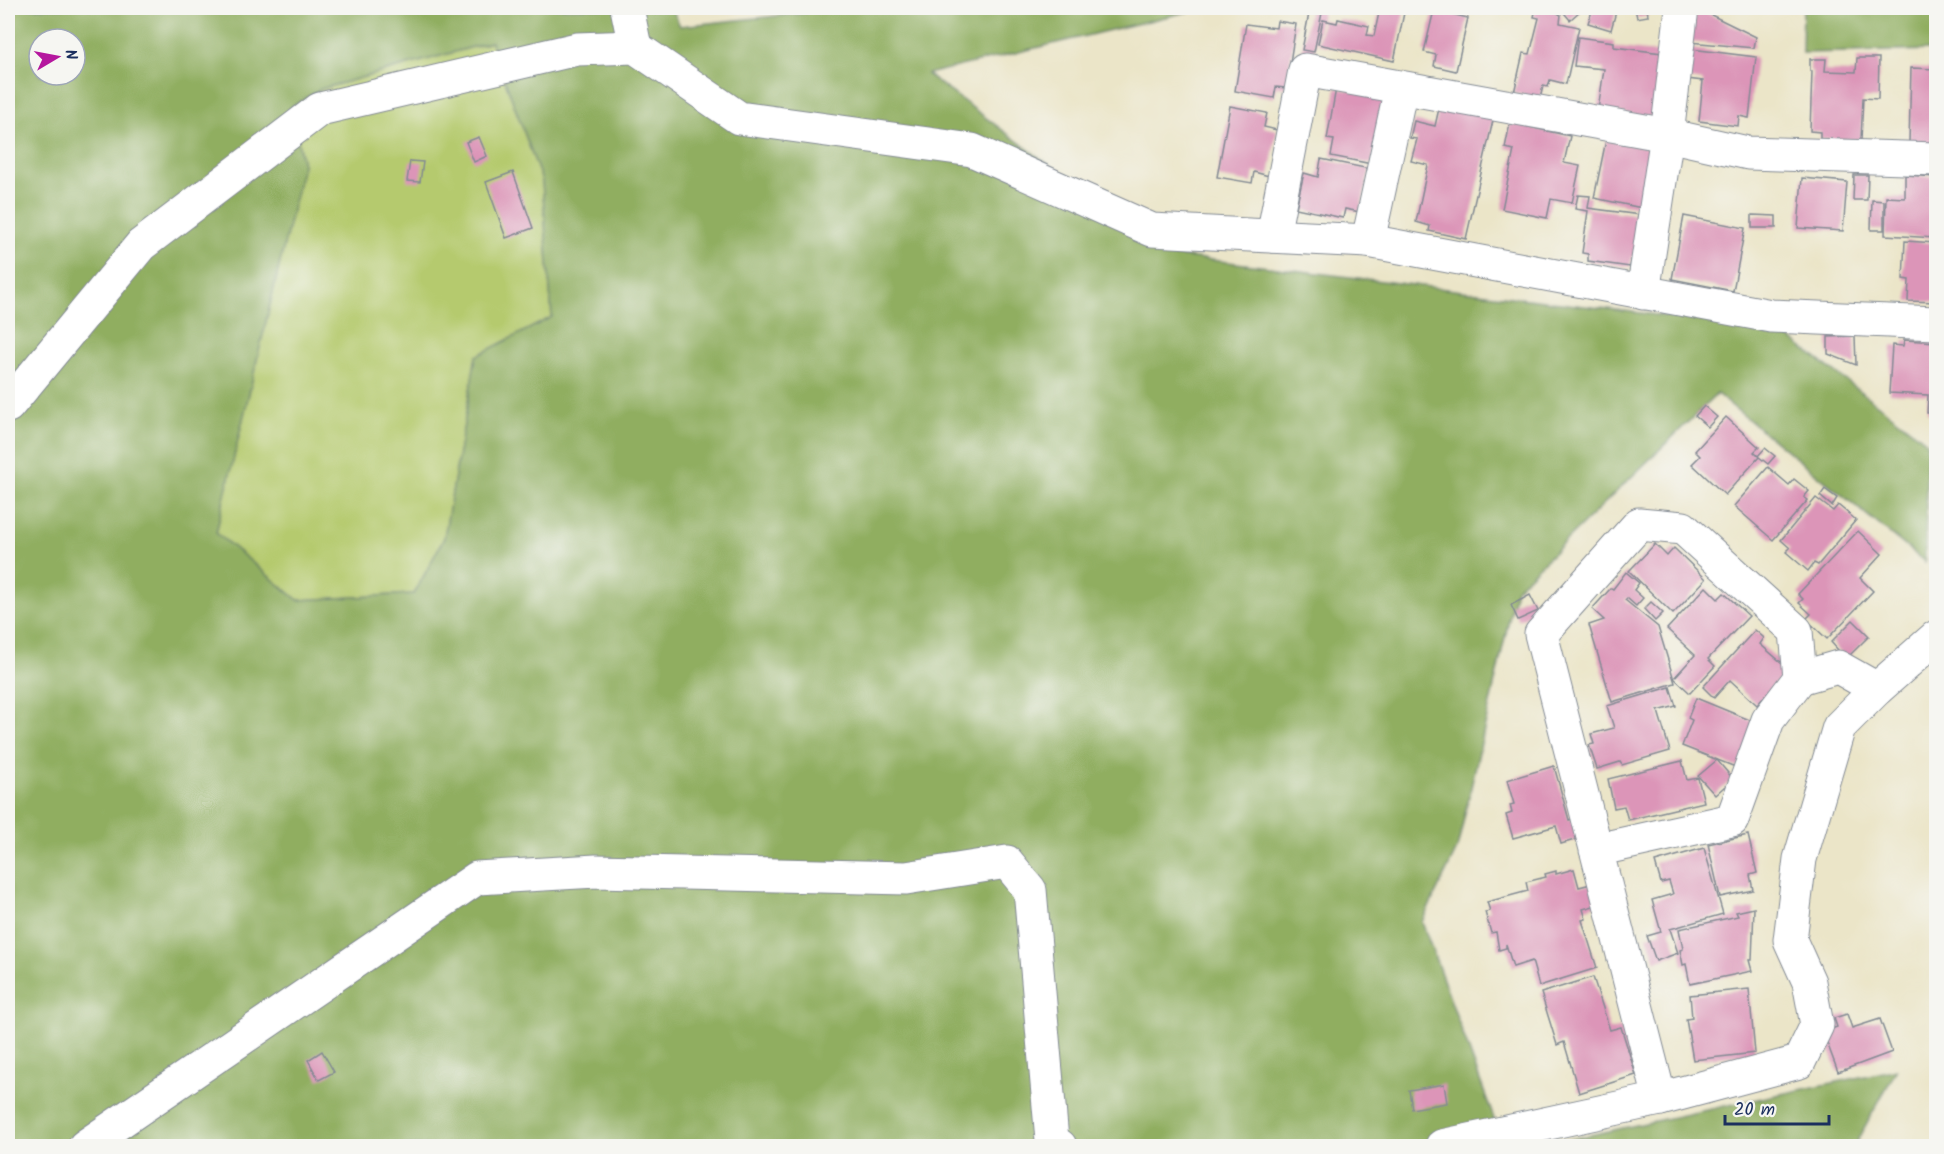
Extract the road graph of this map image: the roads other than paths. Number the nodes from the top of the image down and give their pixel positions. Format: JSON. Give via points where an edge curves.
{"nodes":[{"id":1,"x":627,"y":8,"type":"edge"},
{"id":2,"x":1682,"y":8,"type":"edge"},
{"id":3,"x":635,"y":47,"type":"junction"},
{"id":4,"x":1401,"y":88,"type":"junction"},
{"id":5,"x":1667,"y":135,"type":"junction"},
{"id":6,"x":1936,"y":159,"type":"edge"},
{"id":7,"x":1273,"y":236,"type":"junction"},
{"id":8,"x":1368,"y":241,"type":"junction"},
{"id":9,"x":1643,"y":293,"type":"junction"},
{"id":10,"x":1936,"y":323,"type":"edge"},
{"id":11,"x":8,"y":406,"type":"edge"},
{"id":12,"x":1936,"y":637,"type":"edge"},
{"id":13,"x":1800,"y":678,"type":"junction"},
{"id":14,"x":1877,"y":688,"type":"junction"},
{"id":15,"x":1596,"y":850,"type":"junction"},
{"id":16,"x":1660,"y":1099,"type":"junction"},
{"id":17,"x":85,"y":1146,"type":"edge"},
{"id":18,"x":1060,"y":1146,"type":"edge"},
{"id":19,"x":1442,"y":1146,"type":"edge"}],
"edges":[{"from":1,"to":3,"type":"street"},
{"from":2,"to":5,"type":"street"},
{"from":3,"to":7,"type":"street","via":[[739,118],[972,150],[1152,230]]},
{"from":3,"to":11,"type":"street","via":[[577,50],[320,109],[141,245]]},
{"from":4,"to":5,"type":"street"},
{"from":4,"to":7,"type":"street","via":[[1305,70]]},
{"from":4,"to":8,"type":"street"},
{"from":5,"to":6,"type":"street","via":[[1748,153]]},
{"from":5,"to":9,"type":"street"},
{"from":7,"to":8,"type":"street"},
{"from":8,"to":9,"type":"street"},
{"from":9,"to":10,"type":"street","via":[[1771,316]]},
{"from":12,"to":14,"type":"street"},
{"from":13,"to":14,"type":"street","via":[[1838,667]]},
{"from":13,"to":15,"type":"street","via":[[1768,720],[1732,819]]},
{"from":13,"to":15,"type":"street","via":[[1796,631],[1683,528],[1639,524],[1541,634]]},
{"from":14,"to":16,"type":"street","via":[[1839,727],[1800,859],[1790,940],[1809,982],[1817,1025],[1799,1062]]},
{"from":15,"to":16,"type":"street"},
{"from":16,"to":19,"type":"street"},
{"from":17,"to":18,"type":"street","via":[[477,878],[596,871],[906,878],[1007,862],[1030,890],[1052,1140]]}]}
